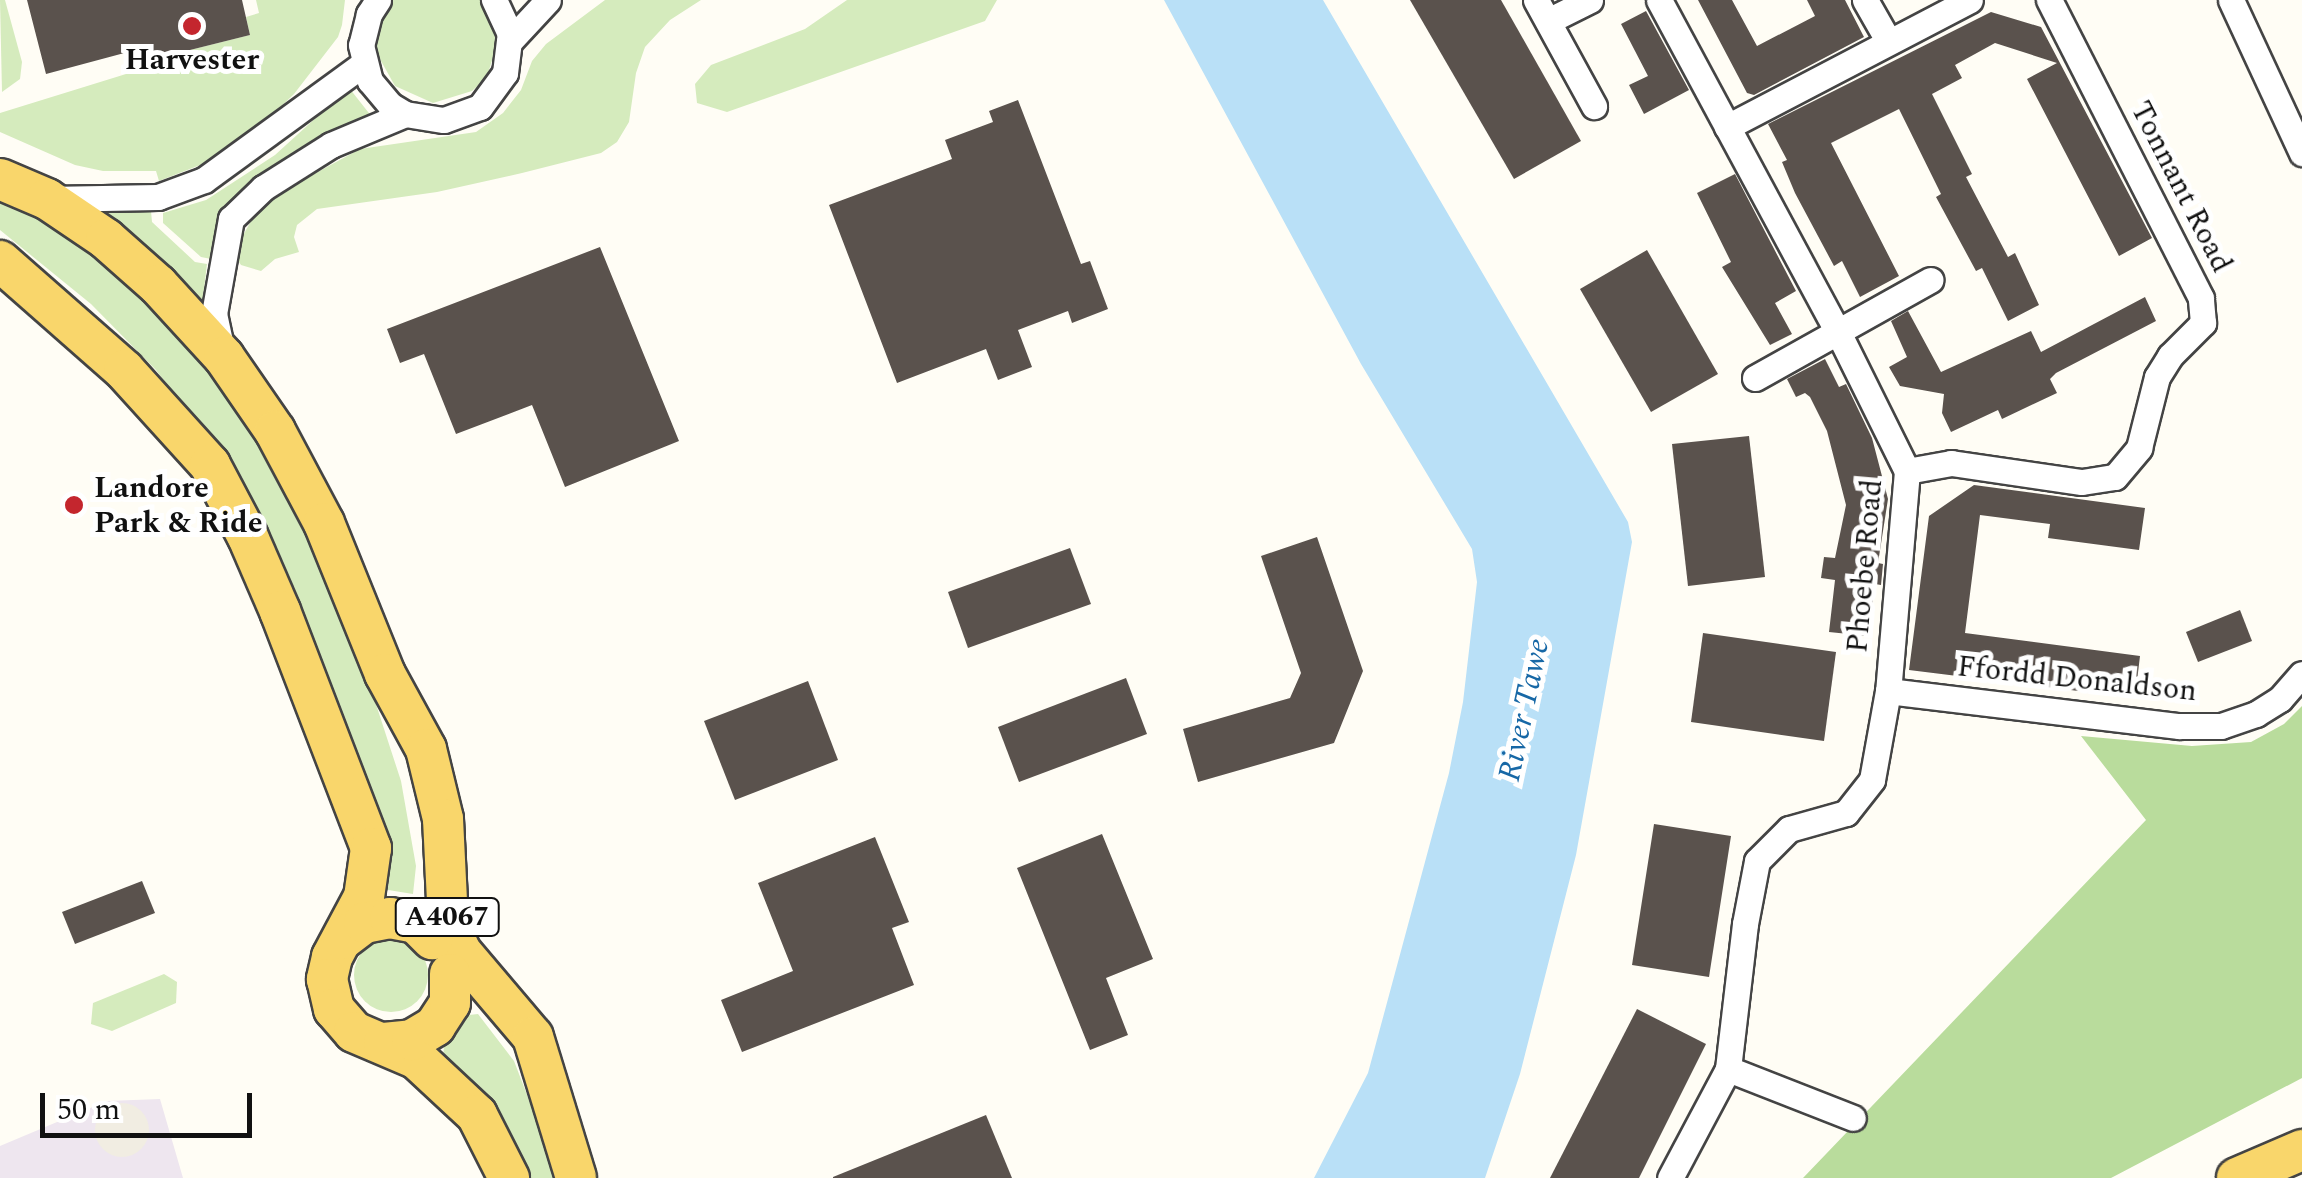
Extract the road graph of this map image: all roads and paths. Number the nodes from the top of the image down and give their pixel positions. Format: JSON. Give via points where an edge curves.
{"nodes":[{"id":1,"x":378,"y":0,"type":"edge"},
{"id":2,"x":494,"y":0,"type":"edge"},
{"id":3,"x":548,"y":0,"type":"edge"},
{"id":4,"x":1590,"y":0,"type":"edge"},
{"id":5,"x":1659,"y":0,"type":"edge"},
{"id":6,"x":1866,"y":0,"type":"edge"},
{"id":7,"x":1970,"y":0,"type":"edge"},
{"id":8,"x":2049,"y":0,"type":"edge"},
{"id":9,"x":2232,"y":0,"type":"edge"},
{"id":10,"x":1542,"y":11,"type":"edge"},
{"id":11,"x":509,"y":42,"type":"junction"},
{"id":12,"x":1888,"y":42,"type":"junction"},
{"id":13,"x":363,"y":64,"type":"junction"},
{"id":14,"x":1594,"y":106,"type":"dead end"},
{"id":15,"x":405,"y":114,"type":"junction"},
{"id":16,"x":1727,"y":127,"type":"junction"},
{"id":17,"x":2302,"y":153,"type":"edge"},
{"id":18,"x":0,"y":178,"type":"edge"},
{"id":19,"x":47,"y":199,"type":"junction"},
{"id":20,"x":0,"y":261,"type":"edge"},
{"id":21,"x":1930,"y":280,"type":"dead end"},
{"id":22,"x":1836,"y":330,"type":"junction"},
{"id":23,"x":224,"y":358,"type":"junction"},
{"id":24,"x":1755,"y":378,"type":"dead end"},
{"id":25,"x":1907,"y":471,"type":"junction"},
{"id":26,"x":385,"y":674,"type":"junction"},
{"id":27,"x":2302,"y":674,"type":"edge"},
{"id":28,"x":1888,"y":690,"type":"junction"},
{"id":29,"x":343,"y":939,"type":"junction"},
{"id":30,"x":441,"y":956,"type":"junction"},
{"id":31,"x":384,"y":1044,"type":"junction"},
{"id":32,"x":1728,"y":1069,"type":"junction"},
{"id":33,"x":1852,"y":1118,"type":"dead end"},
{"id":34,"x":563,"y":1138,"type":"junction"},
{"id":35,"x":2302,"y":1150,"type":"edge"},
{"id":36,"x":509,"y":1178,"type":"edge"},
{"id":37,"x":576,"y":1178,"type":"edge"},
{"id":38,"x":1670,"y":1178,"type":"edge"},
{"id":39,"x":2237,"y":1178,"type":"edge"}],
"edges":[{"from":1,"to":13,"type":"street","via":[[363,29]]},
{"from":2,"to":11,"type":"street"},
{"from":3,"to":11,"type":"street"},
{"from":4,"to":10,"type":"street"},
{"from":5,"to":16,"type":"street","name":"Phoebe Road"},
{"from":6,"to":12,"type":"street"},
{"from":7,"to":12,"type":"street"},
{"from":8,"to":25,"type":"street","name":"Tonnant Road","via":[[2202,298],[2203,323],[2157,377],[2139,448],[2115,477],[2082,482],[1951,463]]},
{"from":9,"to":17,"type":"street"},
{"from":10,"to":14,"type":"street"},
{"from":11,"to":15,"type":"street","via":[[506,73],[480,107],[444,120]]},
{"from":12,"to":16,"type":"street"},
{"from":13,"to":15,"type":"street","via":[[378,94]]},
{"from":13,"to":19,"type":"street","via":[[204,180],[158,196]]},
{"from":15,"to":23,"type":"street","via":[[331,145],[263,188],[231,219],[214,314]]},
{"from":16,"to":22,"type":"street","name":"Phoebe Road"},
{"from":18,"to":19,"type":"main road","number":"A4067"},
{"from":19,"to":23,"type":"main road","number":"A4067","via":[[158,285]]},
{"from":20,"to":29,"type":"main road","number":"A4067","via":[[149,397],[210,465],[248,537],[371,848],[364,897]]},
{"from":21,"to":22,"type":"street"},
{"from":22,"to":24,"type":"street"},
{"from":22,"to":25,"type":"street","name":"Phoebe Road"},
{"from":23,"to":26,"type":"main road","number":"A4067","via":[[275,432],[324,523]]},
{"from":25,"to":28,"type":"street","name":"Phoebe Road"},
{"from":26,"to":30,"type":"main road","number":"A4067","via":[[417,802],[424,901]]},
{"from":26,"to":34,"type":"main road","number":"A4067","via":[[426,749],[443,819],[448,923],[461,952],[533,1037]]},
{"from":27,"to":28,"type":"street","name":"Ffordd Donaldson","via":[[2280,699],[2221,726]]},
{"from":28,"to":32,"type":"street","name":"Phoebe Road","via":[[1872,780],[1860,800],[1831,818],[1789,829],[1758,862]]},
{"from":29,"to":30,"type":"main road","via":[[364,923],[390,918],[416,924]]},
{"from":29,"to":31,"type":"main road","via":[[327,979],[334,1009],[354,1032]]},
{"from":30,"to":31,"type":"main road","via":[[450,1002],[435,1026],[412,1040]]},
{"from":30,"to":34,"type":"main road","number":"A4067","via":[[495,1021]]},
{"from":31,"to":36,"type":"main road","via":[[416,1059],[477,1116]]},
{"from":32,"to":33,"type":"street"},
{"from":32,"to":38,"type":"street","name":"Phoebe Road"},
{"from":34,"to":37,"type":"main road","number":"A4067"},
{"from":35,"to":39,"type":"main road"}]}
